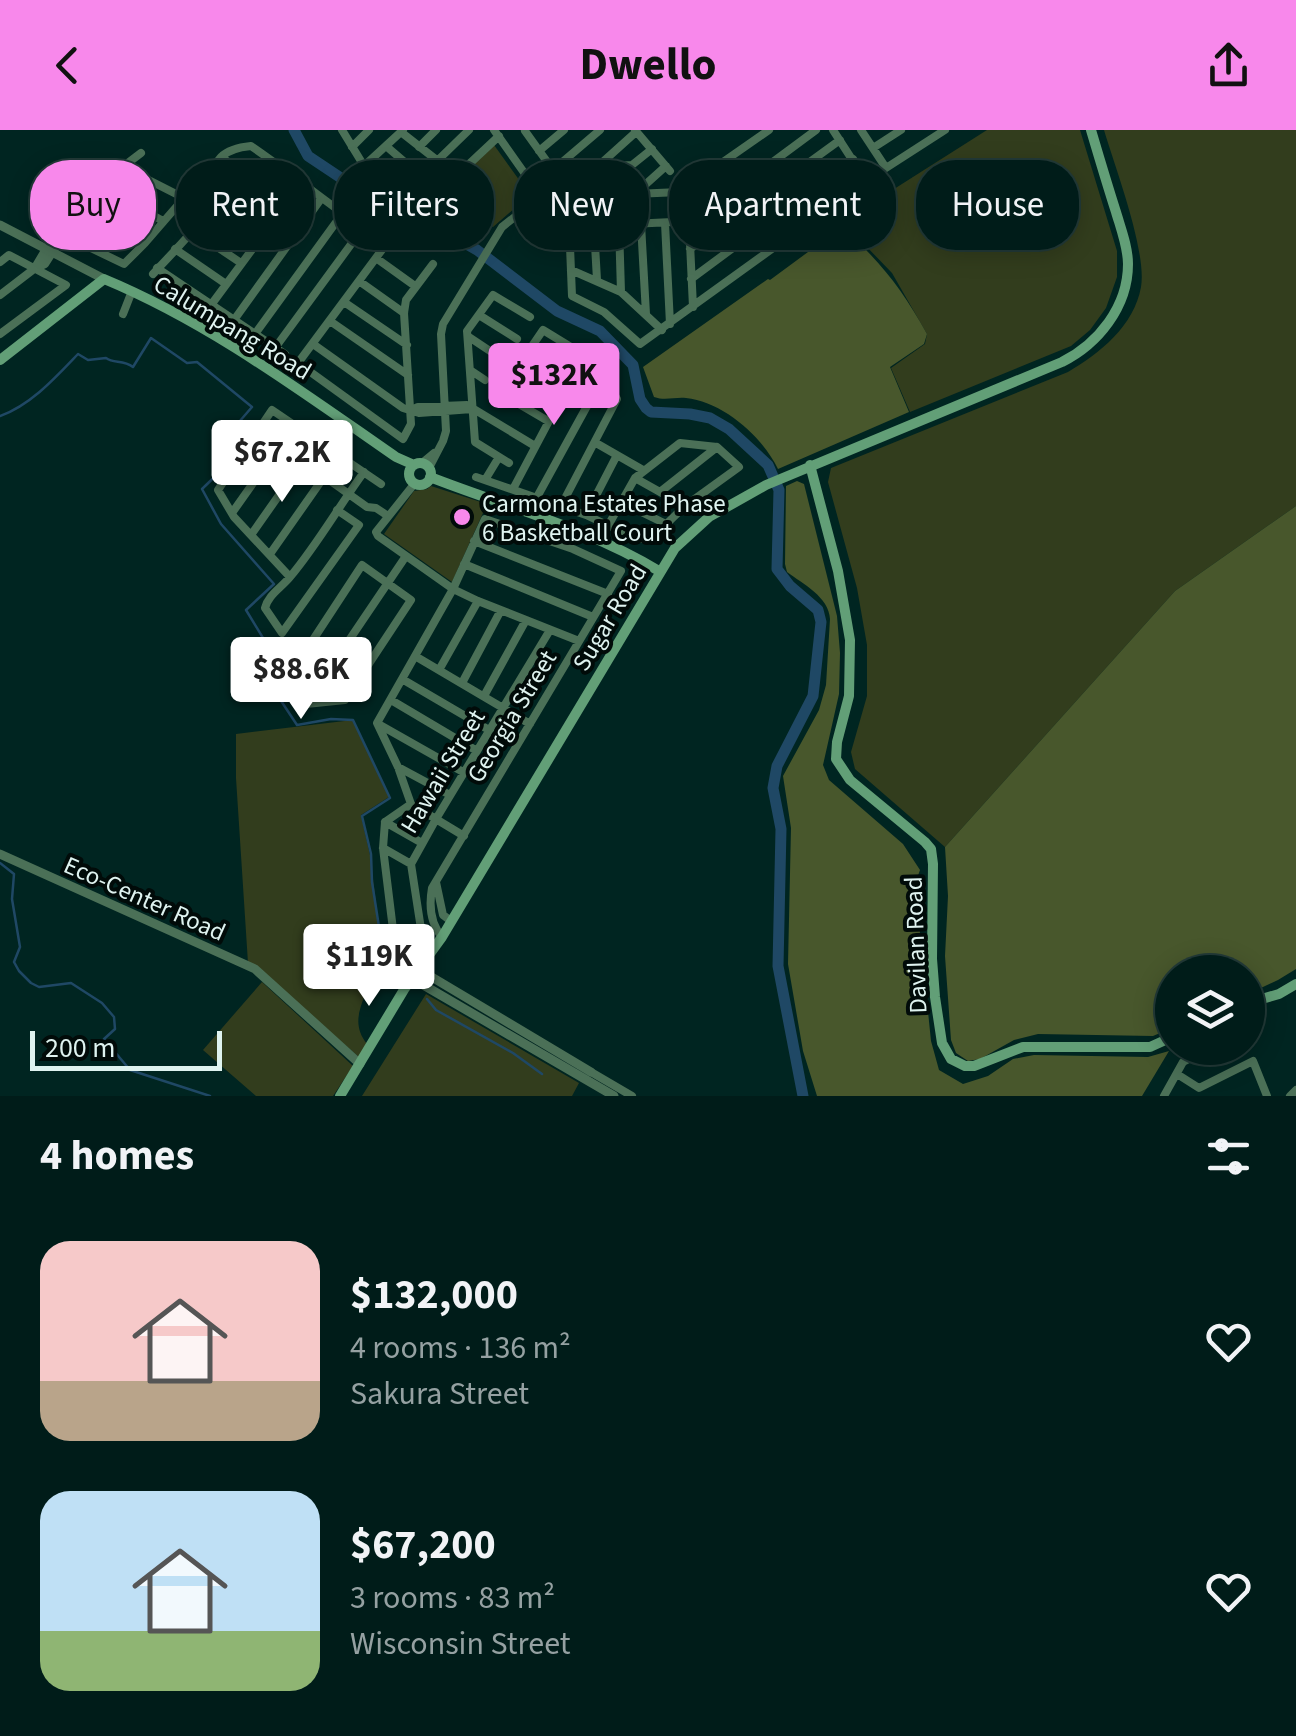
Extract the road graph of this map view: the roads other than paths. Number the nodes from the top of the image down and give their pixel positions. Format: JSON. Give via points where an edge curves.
{"nodes":[{"id":1,"x":342,"y":130,"type":"edge"},
{"id":2,"x":369,"y":130,"type":"edge"},
{"id":3,"x":436,"y":130,"type":"edge"},
{"id":4,"x":469,"y":130,"type":"edge"},
{"id":5,"x":526,"y":130,"type":"edge"},
{"id":6,"x":564,"y":130,"type":"edge"},
{"id":7,"x":600,"y":130,"type":"edge"},
{"id":8,"x":768,"y":130,"type":"edge"},
{"id":9,"x":816,"y":130,"type":"edge"},
{"id":10,"x":833,"y":130,"type":"edge"},
{"id":11,"x":861,"y":130,"type":"edge"},
{"id":12,"x":901,"y":130,"type":"edge"},
{"id":13,"x":944,"y":130,"type":"edge"},
{"id":14,"x":1091,"y":130,"type":"edge"},
{"id":15,"x":402,"y":131,"type":"edge"},
{"id":16,"x":636,"y":131,"type":"edge"},
{"id":17,"x":496,"y":133,"type":"edge"},
{"id":18,"x":840,"y":140,"type":"junction"},
{"id":19,"x":352,"y":146,"type":"junction"},
{"id":20,"x":386,"y":146,"type":"junction"},
{"id":21,"x":419,"y":146,"type":"junction"},
{"id":22,"x":506,"y":147,"type":"junction"},
{"id":23,"x":873,"y":148,"type":"junction"},
{"id":24,"x":652,"y":149,"type":"junction"},
{"id":25,"x":539,"y":151,"type":"junction"},
{"id":26,"x":141,"y":152,"type":"dead end"},
{"id":27,"x":220,"y":158,"type":"joint"},
{"id":28,"x":853,"y":159,"type":"junction"},
{"id":29,"x":131,"y":160,"type":"edge"},
{"id":30,"x":223,"y":160,"type":"edge"},
{"id":31,"x":271,"y":160,"type":"edge"},
{"id":32,"x":360,"y":160,"type":"edge"},
{"id":33,"x":371,"y":160,"type":"edge"},
{"id":34,"x":402,"y":160,"type":"edge"},
{"id":35,"x":437,"y":160,"type":"edge"},
{"id":36,"x":439,"y":160,"type":"edge"},
{"id":37,"x":472,"y":160,"type":"edge"},
{"id":38,"x":515,"y":160,"type":"edge"},
{"id":39,"x":546,"y":160,"type":"edge"},
{"id":40,"x":565,"y":160,"type":"edge"},
{"id":41,"x":605,"y":160,"type":"edge"},
{"id":42,"x":639,"y":160,"type":"edge"},
{"id":43,"x":775,"y":160,"type":"edge"},
{"id":44,"x":812,"y":160,"type":"edge"},
{"id":45,"x":156,"y":183,"type":"edge"},
{"id":46,"x":649,"y":183,"type":"edge"},
{"id":47,"x":314,"y":193,"type":"edge"},
{"id":48,"x":649,"y":193,"type":"edge"},
{"id":49,"x":321,"y":199,"type":"junction"},
{"id":50,"x":334,"y":208,"type":"edge"},
{"id":51,"x":156,"y":218,"type":"edge"},
{"id":52,"x":163,"y":222,"type":"junction"},
{"id":53,"x":665,"y":223,"type":"junction"},
{"id":54,"x":669,"y":223,"type":"edge"},
{"id":55,"x":649,"y":224,"type":"edge"},
{"id":56,"x":0,"y":225,"type":"edge"},
{"id":57,"x":334,"y":225,"type":"edge"},
{"id":58,"x":514,"y":225,"type":"edge"},
{"id":59,"x":156,"y":230,"type":"edge"},
{"id":60,"x":176,"y":248,"type":"edge"},
{"id":61,"x":52,"y":250,"type":"edge"},
{"id":62,"x":94,"y":250,"type":"edge"},
{"id":63,"x":138,"y":250,"type":"edge"},
{"id":64,"x":179,"y":250,"type":"edge"},
{"id":65,"x":220,"y":250,"type":"edge"},
{"id":66,"x":251,"y":250,"type":"edge"},
{"id":67,"x":347,"y":250,"type":"edge"},
{"id":68,"x":382,"y":250,"type":"edge"},
{"id":69,"x":570,"y":250,"type":"edge"},
{"id":70,"x":595,"y":250,"type":"edge"},
{"id":71,"x":619,"y":250,"type":"edge"},
{"id":72,"x":642,"y":250,"type":"edge"},
{"id":73,"x":690,"y":250,"type":"edge"},
{"id":74,"x":50,"y":253,"type":"junction"},
{"id":75,"x":376,"y":258,"type":"junction"},
{"id":76,"x":0,"y":262,"type":"edge"},
{"id":77,"x":240,"y":264,"type":"junction"},
{"id":78,"x":433,"y":264,"type":"dead end"},
{"id":79,"x":34,"y":269,"type":"junction"},
{"id":80,"x":570,"y":270,"type":"junction"},
{"id":81,"x":104,"y":279,"type":"junction"},
{"id":82,"x":691,"y":279,"type":"junction"},
{"id":83,"x":597,"y":280,"type":"junction"},
{"id":84,"x":359,"y":281,"type":"junction"},
{"id":85,"x":226,"y":284,"type":"junction"},
{"id":86,"x":416,"y":286,"type":"junction"},
{"id":87,"x":132,"y":291,"type":"junction"},
{"id":88,"x":621,"y":292,"type":"junction"},
{"id":89,"x":0,"y":296,"type":"edge"},
{"id":90,"x":344,"y":302,"type":"junction"},
{"id":91,"x":210,"y":305,"type":"junction"},
{"id":92,"x":693,"y":307,"type":"junction"},
{"id":93,"x":404,"y":313,"type":"junction"},
{"id":94,"x":123,"y":314,"type":"dead end"},
{"id":95,"x":646,"y":314,"type":"junction"},
{"id":96,"x":478,"y":316,"type":"junction"},
{"id":97,"x":530,"y":317,"type":"dead end"},
{"id":98,"x":234,"y":320,"type":"junction"},
{"id":99,"x":330,"y":321,"type":"junction"},
{"id":100,"x":197,"y":324,"type":"junction"},
{"id":101,"x":666,"y":327,"type":"junction"},
{"id":102,"x":0,"y":334,"type":"edge"},
{"id":103,"x":255,"y":334,"type":"junction"},
{"id":104,"x":468,"y":337,"type":"junction"},
{"id":105,"x":517,"y":339,"type":"dead end"},
{"id":106,"x":312,"y":344,"type":"junction"},
{"id":107,"x":407,"y":345,"type":"junction"},
{"id":108,"x":276,"y":348,"type":"junction"},
{"id":109,"x":528,"y":352,"type":"junction"},
{"id":110,"x":285,"y":354,"type":"dead end"},
{"id":111,"x":584,"y":355,"type":"junction"},
{"id":112,"x":502,"y":359,"type":"dead end"},
{"id":113,"x":0,"y":360,"type":"edge"},
{"id":114,"x":470,"y":370,"type":"junction"},
{"id":115,"x":514,"y":372,"type":"junction"},
{"id":116,"x":408,"y":375,"type":"junction"},
{"id":117,"x":572,"y":377,"type":"junction"},
{"id":118,"x":603,"y":377,"type":"junction"},
{"id":119,"x":485,"y":380,"type":"dead end"},
{"id":120,"x":560,"y":399,"type":"junction"},
{"id":121,"x":445,"y":409,"type":"junction"},
{"id":122,"x":472,"y":409,"type":"junction"},
{"id":123,"x":411,"y":410,"type":"junction"},
{"id":124,"x":548,"y":421,"type":"junction"},
{"id":125,"x":259,"y":430,"type":"junction"},
{"id":126,"x":596,"y":443,"type":"junction"},
{"id":127,"x":280,"y":445,"type":"junction"},
{"id":128,"x":535,"y":446,"type":"junction"},
{"id":129,"x":717,"y":447,"type":"junction"},
{"id":130,"x":617,"y":455,"type":"junction"},
{"id":131,"x":499,"y":457,"type":"junction"},
{"id":132,"x":302,"y":461,"type":"junction"},
{"id":133,"x":510,"y":463,"type":"dead end"},
{"id":134,"x":810,"y":464,"type":"junction"},
{"id":135,"x":643,"y":470,"type":"junction"},
{"id":136,"x":364,"y":472,"type":"junction"},
{"id":137,"x":419,"y":472,"type":"junction"},
{"id":138,"x":324,"y":477,"type":"junction"},
{"id":139,"x":635,"y":478,"type":"junction"},
{"id":140,"x":382,"y":484,"type":"dead end"},
{"id":141,"x":512,"y":489,"type":"junction"},
{"id":142,"x":660,"y":492,"type":"junction"},
{"id":143,"x":348,"y":494,"type":"junction"},
{"id":144,"x":537,"y":497,"type":"junction"},
{"id":145,"x":622,"y":502,"type":"junction"},
{"id":146,"x":562,"y":506,"type":"junction"},
{"id":147,"x":685,"y":506,"type":"junction"},
{"id":148,"x":337,"y":510,"type":"junction"},
{"id":149,"x":232,"y":513,"type":"junction"},
{"id":150,"x":586,"y":515,"type":"junction"},
{"id":151,"x":385,"y":520,"type":"junction"},
{"id":152,"x":609,"y":524,"type":"junction"},
{"id":153,"x":666,"y":524,"type":"junction"},
{"id":154,"x":251,"y":534,"type":"junction"},
{"id":155,"x":474,"y":541,"type":"junction"},
{"id":156,"x":270,"y":554,"type":"junction"},
{"id":157,"x":406,"y":556,"type":"junction"},
{"id":158,"x":464,"y":564,"type":"junction"},
{"id":159,"x":659,"y":571,"type":"junction"},
{"id":160,"x":290,"y":577,"type":"junction"},
{"id":161,"x":387,"y":582,"type":"junction"},
{"id":162,"x":453,"y":589,"type":"junction"},
{"id":163,"x":608,"y":594,"type":"junction"},
{"id":164,"x":478,"y":601,"type":"junction"},
{"id":165,"x":502,"y":610,"type":"junction"},
{"id":166,"x":593,"y":617,"type":"junction"},
{"id":167,"x":526,"y":620,"type":"junction"},
{"id":168,"x":550,"y":630,"type":"junction"},
{"id":169,"x":579,"y":641,"type":"junction"},
{"id":170,"x":415,"y":656,"type":"junction"},
{"id":171,"x":279,"y":665,"type":"dead end"},
{"id":172,"x":439,"y":670,"type":"junction"},
{"id":173,"x":288,"y":678,"type":"junction"},
{"id":174,"x":402,"y":679,"type":"junction"},
{"id":175,"x":462,"y":684,"type":"junction"},
{"id":176,"x":484,"y":696,"type":"junction"},
{"id":177,"x":390,"y":700,"type":"junction"},
{"id":178,"x":306,"y":704,"type":"junction"},
{"id":179,"x":503,"y":707,"type":"junction"},
{"id":180,"x":377,"y":724,"type":"junction"},
{"id":181,"x":530,"y":724,"type":"junction"},
{"id":182,"x":489,"y":730,"type":"junction"},
{"id":183,"x":476,"y":750,"type":"junction"},
{"id":184,"x":398,"y":767,"type":"junction"},
{"id":185,"x":464,"y":772,"type":"junction"},
{"id":186,"x":450,"y":795,"type":"junction"},
{"id":187,"x":411,"y":804,"type":"junction"},
{"id":188,"x":436,"y":819,"type":"junction"},
{"id":189,"x":385,"y":822,"type":"junction"},
{"id":190,"x":464,"y":836,"type":"junction"},
{"id":191,"x":422,"y":843,"type":"junction"},
{"id":192,"x":383,"y":848,"type":"junction"},
{"id":193,"x":0,"y":854,"type":"edge"},
{"id":194,"x":411,"y":864,"type":"junction"},
{"id":195,"x":436,"y":902,"type":"junction"},
{"id":196,"x":451,"y":921,"type":"junction"},
{"id":197,"x":442,"y":936,"type":"junction"},
{"id":198,"x":417,"y":974,"type":"junction"},
{"id":199,"x":1296,"y":984,"type":"edge"},
{"id":200,"x":1265,"y":998,"type":"edge"},
{"id":201,"x":1155,"y":1045,"type":"edge"},
{"id":202,"x":360,"y":1064,"type":"junction"},
{"id":203,"x":1182,"y":1065,"type":"edge"},
{"id":204,"x":1243,"y":1065,"type":"edge"},
{"id":205,"x":1255,"y":1065,"type":"edge"},
{"id":206,"x":591,"y":1072,"type":"joint"},
{"id":207,"x":1177,"y":1074,"type":"junction"},
{"id":208,"x":1296,"y":1090,"type":"edge"},
{"id":209,"x":340,"y":1096,"type":"edge"},
{"id":210,"x":614,"y":1096,"type":"edge"},
{"id":211,"x":632,"y":1096,"type":"edge"},
{"id":212,"x":1164,"y":1096,"type":"edge"},
{"id":213,"x":1267,"y":1096,"type":"edge"},
{"id":214,"x":1290,"y":1096,"type":"edge"}],
"edges":[{"from":1,"to":19,"type":"street"},
{"from":2,"to":19,"type":"street"},
{"from":3,"to":21,"type":"street"},
{"from":4,"to":36,"type":"street"},
{"from":5,"to":22,"type":"street"},
{"from":5,"to":25,"type":"street"},
{"from":6,"to":25,"type":"street"},
{"from":7,"to":40,"type":"street"},
{"from":8,"to":48,"type":"street","via":[[687,189]]},
{"from":9,"to":43,"type":"street"},
{"from":10,"to":18,"type":"street"},
{"from":11,"to":23,"type":"street"},
{"from":12,"to":23,"type":"street"},
{"from":13,"to":23,"type":"street","via":[[886,168]]},
{"from":14,"to":134,"type":"main road","name":"Sugar Road","via":[[1128,265],[1118,306],[1097,338],[1062,362]]},
{"from":15,"to":20,"type":"street"},
{"from":15,"to":21,"type":"street"},
{"from":16,"to":24,"type":"street"},
{"from":16,"to":41,"type":"street"},
{"from":17,"to":22,"type":"street"},
{"from":17,"to":37,"type":"street"},
{"from":18,"to":28,"type":"street"},
{"from":18,"to":44,"type":"street"},
{"from":19,"to":32,"type":"street"},
{"from":20,"to":33,"type":"street"},
{"from":20,"to":34,"type":"street"},
{"from":21,"to":35,"type":"street"},
{"from":22,"to":38,"type":"street"},
{"from":24,"to":42,"type":"street"},
{"from":24,"to":46,"type":"street","via":[[668,169]]},
{"from":25,"to":39,"type":"street"},
{"from":26,"to":29,"type":"street"},
{"from":27,"to":30,"type":"street"},
{"from":27,"to":31,"type":"street","via":[[251,146]]},
{"from":28,"to":82,"type":"street"},
{"from":28,"to":92,"type":"street","via":[[866,180]]},
{"from":45,"to":52,"type":"street","via":[[184,198]]},
{"from":47,"to":49,"type":"street"},
{"from":49,"to":50,"type":"street"},
{"from":49,"to":98,"type":"street"},
{"from":51,"to":52,"type":"street"},
{"from":52,"to":59,"type":"street"},
{"from":53,"to":54,"type":"street"},
{"from":53,"to":55,"type":"street"},
{"from":53,"to":101,"type":"street"},
{"from":56,"to":74,"type":"street"},
{"from":57,"to":103,"type":"street"},
{"from":58,"to":121,"type":"street","via":[[495,240],[445,318]]},
{"from":60,"to":91,"type":"street","via":[[155,271]]},
{"from":61,"to":74,"type":"street"},
{"from":62,"to":63,"type":"street","via":[[124,264]]},
{"from":64,"to":85,"type":"street"},
{"from":65,"to":77,"type":"street"},
{"from":66,"to":77,"type":"street"},
{"from":67,"to":108,"type":"street"},
{"from":68,"to":75,"type":"street"},
{"from":69,"to":80,"type":"street"},
{"from":70,"to":83,"type":"street"},
{"from":71,"to":88,"type":"street"},
{"from":72,"to":95,"type":"street"},
{"from":73,"to":82,"type":"street"},
{"from":74,"to":79,"type":"street"},
{"from":74,"to":81,"type":"street"},
{"from":75,"to":84,"type":"street"},
{"from":75,"to":86,"type":"street"},
{"from":76,"to":79,"type":"street","via":[[9,255]]},
{"from":77,"to":85,"type":"street"},
{"from":78,"to":86,"type":"street"},
{"from":79,"to":89,"type":"street"},
{"from":79,"to":102,"type":"street","via":[[66,286]]},
{"from":80,"to":83,"type":"street"},
{"from":80,"to":101,"type":"street","via":[[572,296],[604,312],[640,344]]},
{"from":81,"to":87,"type":"main road","name":"Calumpang Road"},
{"from":81,"to":113,"type":"main road"},
{"from":82,"to":92,"type":"street"},
{"from":83,"to":88,"type":"street"},
{"from":84,"to":90,"type":"street"},
{"from":84,"to":93,"type":"street"},
{"from":85,"to":91,"type":"street"},
{"from":86,"to":93,"type":"street"},
{"from":87,"to":94,"type":"street"},
{"from":87,"to":100,"type":"main road","name":"Calumpang Road"},
{"from":88,"to":95,"type":"street"},
{"from":90,"to":99,"type":"street"},
{"from":90,"to":107,"type":"street"},
{"from":91,"to":98,"type":"street"},
{"from":91,"to":100,"type":"street"},
{"from":92,"to":101,"type":"street"},
{"from":93,"to":107,"type":"street"},
{"from":95,"to":101,"type":"street"},
{"from":96,"to":97,"type":"street","via":[[493,295]]},
{"from":96,"to":104,"type":"street"},
{"from":96,"to":105,"type":"street"},
{"from":98,"to":103,"type":"street"},
{"from":99,"to":106,"type":"street"},
{"from":99,"to":116,"type":"street"},
{"from":100,"to":137,"type":"main road","name":"Calumpang Road"},
{"from":103,"to":108,"type":"street"},
{"from":104,"to":112,"type":"street"},
{"from":104,"to":114,"type":"street"},
{"from":106,"to":123,"type":"street"},
{"from":106,"to":123,"type":"street","via":[[298,364],[403,439]]},
{"from":107,"to":116,"type":"street"},
{"from":108,"to":110,"type":"street"},
{"from":109,"to":111,"type":"street","via":[[544,330]]},
{"from":109,"to":115,"type":"street"},
{"from":109,"to":117,"type":"street"},
{"from":111,"to":117,"type":"street"},
{"from":111,"to":118,"type":"street"},
{"from":114,"to":119,"type":"street"},
{"from":114,"to":122,"type":"street"},
{"from":115,"to":120,"type":"street"},
{"from":115,"to":124,"type":"street","via":[[500,393]]},
{"from":116,"to":123,"type":"street"},
{"from":117,"to":120,"type":"street"},
{"from":118,"to":126,"type":"street","via":[[617,399]]},
{"from":118,"to":144,"type":"street"},
{"from":120,"to":124,"type":"street"},
{"from":121,"to":122,"type":"street"},
{"from":121,"to":123,"type":"street"},
{"from":121,"to":137,"type":"street","via":[[445,436]]},
{"from":122,"to":128,"type":"street"},
{"from":122,"to":131,"type":"street","via":[[475,442]]},
{"from":124,"to":128,"type":"street"},
{"from":125,"to":127,"type":"street"},
{"from":125,"to":136,"type":"street","via":[[272,410]]},
{"from":125,"to":149,"type":"street","via":[[218,490]]},
{"from":126,"to":130,"type":"street"},
{"from":126,"to":146,"type":"street"},
{"from":127,"to":132,"type":"street"},
{"from":127,"to":149,"type":"street"},
{"from":128,"to":141,"type":"street"},
{"from":129,"to":135,"type":"street","via":[[680,443]]},
{"from":129,"to":142,"type":"street"},
{"from":129,"to":147,"type":"street","via":[[740,467]]},
{"from":130,"to":135,"type":"street"},
{"from":130,"to":150,"type":"street"},
{"from":131,"to":133,"type":"street"},
{"from":131,"to":141,"type":"street","via":[[480,478]]},
{"from":132,"to":138,"type":"street"},
{"from":132,"to":154,"type":"street"},
{"from":134,"to":159,"type":"main road","name":"Sugar Road","via":[[709,517]]},
{"from":134,"to":201,"type":"main road","name":"Davilan Road","via":[[850,640],[849,696],[836,759],[850,780],[931,849],[932,958],[946,1052],[974,1066],[1023,1047]]},
{"from":135,"to":139,"type":"street"},
{"from":136,"to":140,"type":"street"},
{"from":136,"to":143,"type":"street"},
{"from":137,"to":151,"type":"street"},
{"from":137,"to":159,"type":"main road","name":"Calumpang Road","via":[[598,539]]},
{"from":138,"to":143,"type":"street"},
{"from":138,"to":156,"type":"street"},
{"from":139,"to":142,"type":"street"},
{"from":139,"to":145,"type":"street"},
{"from":141,"to":144,"type":"street"},
{"from":142,"to":147,"type":"street"},
{"from":143,"to":148,"type":"street"},
{"from":143,"to":151,"type":"street"},
{"from":144,"to":146,"type":"street"},
{"from":145,"to":152,"type":"street"},
{"from":145,"to":153,"type":"street"},
{"from":146,"to":150,"type":"street"},
{"from":147,"to":153,"type":"street"},
{"from":148,"to":160,"type":"street"},
{"from":148,"to":160,"type":"street","via":[[359,525],[282,634],[265,608]]},
{"from":149,"to":154,"type":"street"},
{"from":150,"to":152,"type":"street"},
{"from":151,"to":157,"type":"street","via":[[376,534]]},
{"from":152,"to":153,"type":"street","via":[[644,539]]},
{"from":154,"to":156,"type":"street"},
{"from":155,"to":158,"type":"street"},
{"from":155,"to":163,"type":"street"},
{"from":155,"to":163,"type":"street","name":"Georgia Street","via":[[488,519],[574,548],[621,571]]},
{"from":156,"to":160,"type":"street"},
{"from":157,"to":161,"type":"street"},
{"from":157,"to":162,"type":"street"},
{"from":158,"to":162,"type":"street"},
{"from":158,"to":166,"type":"street"},
{"from":159,"to":196,"type":"main road","name":"Sugar Road"},
{"from":161,"to":173,"type":"street","via":[[362,564]]},
{"from":161,"to":178,"type":"street"},
{"from":161,"to":178,"type":"street","via":[[411,600],[346,700]]},
{"from":162,"to":164,"type":"street"},
{"from":162,"to":170,"type":"street"},
{"from":163,"to":166,"type":"street","name":"Georgia Street"},
{"from":164,"to":165,"type":"street"},
{"from":164,"to":172,"type":"street"},
{"from":165,"to":167,"type":"street"},
{"from":165,"to":175,"type":"street"},
{"from":166,"to":169,"type":"street","name":"Georgia Street"},
{"from":167,"to":168,"type":"street"},
{"from":167,"to":176,"type":"street"},
{"from":168,"to":169,"type":"street"},
{"from":168,"to":179,"type":"street","name":"Hawaii Street"},
{"from":169,"to":181,"type":"street","name":"Georgia Street"},
{"from":170,"to":172,"type":"street"},
{"from":170,"to":174,"type":"street"},
{"from":171,"to":173,"type":"street"},
{"from":172,"to":175,"type":"street"},
{"from":173,"to":178,"type":"street"},
{"from":174,"to":177,"type":"street"},
{"from":174,"to":182,"type":"street"},
{"from":175,"to":176,"type":"street"},
{"from":176,"to":179,"type":"street"},
{"from":177,"to":180,"type":"street"},
{"from":177,"to":183,"type":"street"},
{"from":179,"to":181,"type":"street"},
{"from":179,"to":182,"type":"street","name":"Hawaii Street"},
{"from":180,"to":184,"type":"street"},
{"from":180,"to":185,"type":"street"},
{"from":181,"to":190,"type":"street","name":"Georgia Street"},
{"from":182,"to":183,"type":"street","name":"Hawaii Street"},
{"from":183,"to":185,"type":"street","name":"Hawaii Street"},
{"from":184,"to":186,"type":"street"},
{"from":184,"to":187,"type":"street"},
{"from":185,"to":186,"type":"street","name":"Hawaii Street"},
{"from":186,"to":188,"type":"street","name":"Hawaii Street"},
{"from":187,"to":188,"type":"street"},
{"from":187,"to":189,"type":"street"},
{"from":188,"to":190,"type":"street"},
{"from":188,"to":191,"type":"street","name":"Hawaii Street"},
{"from":189,"to":191,"type":"street"},
{"from":189,"to":192,"type":"street"},
{"from":190,"to":195,"type":"street","name":"Georgia Street","via":[[436,882]]},
{"from":191,"to":194,"type":"street","name":"Hawaii Street"},
{"from":192,"to":194,"type":"street"},
{"from":192,"to":194,"type":"street","name":"Hawaii Street","via":[[396,954],[424,942]]},
{"from":193,"to":202,"type":"street","name":"Eco-Center Road","via":[[255,969]]},
{"from":195,"to":196,"type":"street","name":"Georgia Street"},
{"from":195,"to":197,"type":"street","name":"Georgia Street","via":[[431,914]]},
{"from":196,"to":197,"type":"main road","name":"Sugar Road"},
{"from":197,"to":198,"type":"main road","name":"Sugar Road"},
{"from":198,"to":202,"type":"main road","name":"Sugar Road"},
{"from":198,"to":206,"type":"street"},
{"from":198,"to":210,"type":"street"},
{"from":199,"to":200,"type":"main road"},
{"from":202,"to":209,"type":"main road","name":"Sugar Road"},
{"from":203,"to":207,"type":"street"},
{"from":204,"to":207,"type":"street","via":[[1199,1088]]},
{"from":205,"to":213,"type":"street"},
{"from":206,"to":211,"type":"street"},
{"from":207,"to":212,"type":"street"},
{"from":208,"to":214,"type":"street"}]}
